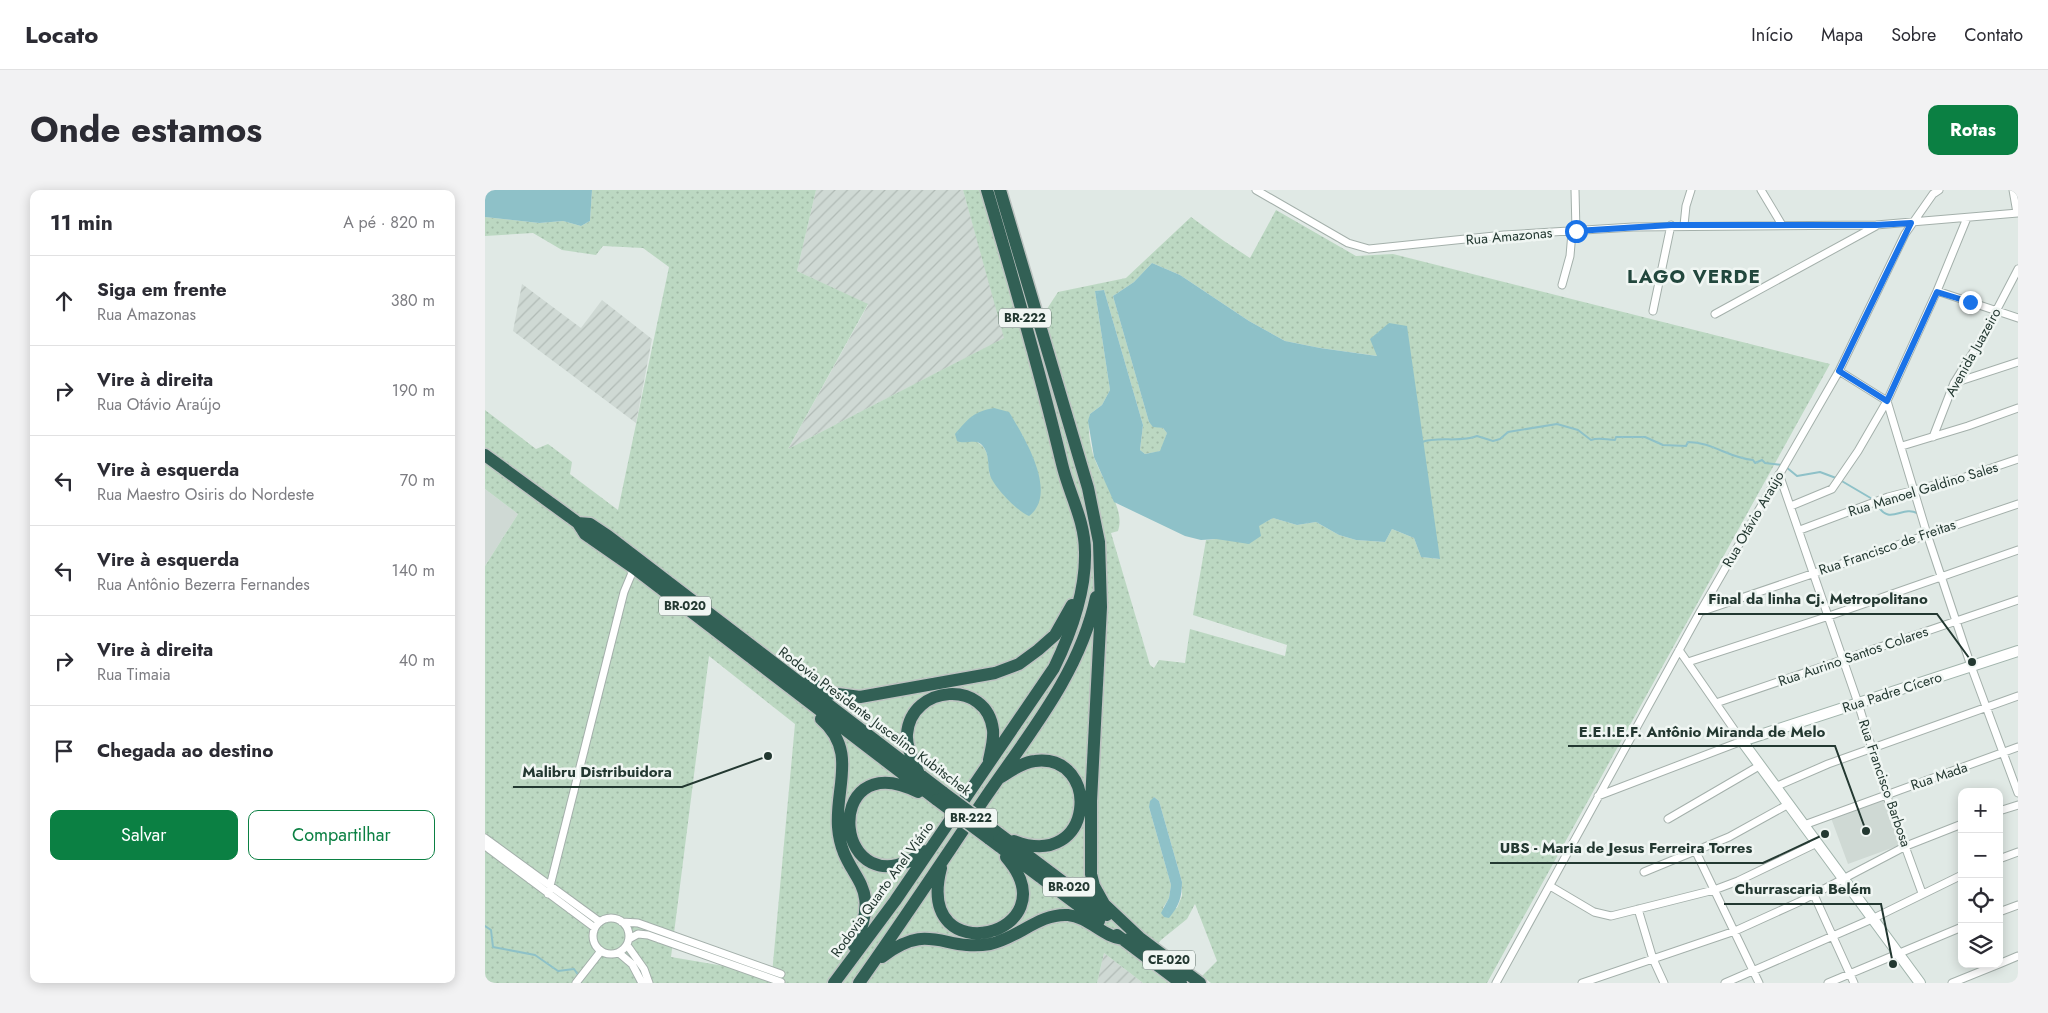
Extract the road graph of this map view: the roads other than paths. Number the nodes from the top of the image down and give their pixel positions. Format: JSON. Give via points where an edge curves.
{"nodes":[{"id":1,"x":987,"y":190,"type":"edge"},
{"id":2,"x":1000,"y":190,"type":"edge"},
{"id":3,"x":1256,"y":190,"type":"edge"},
{"id":4,"x":1575,"y":190,"type":"edge"},
{"id":5,"x":1691,"y":190,"type":"edge"},
{"id":6,"x":1761,"y":190,"type":"edge"},
{"id":7,"x":1939,"y":190,"type":"edge"},
{"id":8,"x":2013,"y":190,"type":"edge"},
{"id":9,"x":2018,"y":213,"type":"edge"},
{"id":10,"x":1967,"y":218,"type":"junction"},
{"id":11,"x":1911,"y":223,"type":"junction"},
{"id":12,"x":1671,"y":225,"type":"junction"},
{"id":13,"x":1684,"y":225,"type":"junction"},
{"id":14,"x":1783,"y":225,"type":"junction"},
{"id":15,"x":1876,"y":225,"type":"junction"},
{"id":16,"x":1574,"y":231,"type":"junction"},
{"id":17,"x":2018,"y":269,"type":"edge"},
{"id":18,"x":1562,"y":285,"type":"dead end"},
{"id":19,"x":1937,"y":292,"type":"junction"},
{"id":20,"x":1653,"y":311,"type":"dead end"},
{"id":21,"x":1996,"y":311,"type":"junction"},
{"id":22,"x":1715,"y":314,"type":"dead end"},
{"id":23,"x":2018,"y":318,"type":"edge"},
{"id":24,"x":2018,"y":362,"type":"edge"},
{"id":25,"x":1839,"y":371,"type":"junction"},
{"id":26,"x":1954,"y":383,"type":"junction"},
{"id":27,"x":1887,"y":401,"type":"junction"},
{"id":28,"x":2018,"y":408,"type":"edge"},
{"id":29,"x":1933,"y":437,"type":"junction"},
{"id":30,"x":1902,"y":446,"type":"junction"},
{"id":31,"x":485,"y":455,"type":"edge"},
{"id":32,"x":2018,"y":458,"type":"edge"},
{"id":33,"x":1779,"y":474,"type":"junction"},
{"id":34,"x":1915,"y":491,"type":"junction"},
{"id":35,"x":2018,"y":504,"type":"edge"},
{"id":36,"x":1791,"y":506,"type":"junction"},
{"id":37,"x":578,"y":523,"type":"junction"},
{"id":38,"x":1799,"y":530,"type":"junction"},
{"id":39,"x":1083,"y":532,"type":"junction"},
{"id":40,"x":1927,"y":534,"type":"junction"},
{"id":41,"x":2018,"y":550,"type":"edge"},
{"id":42,"x":634,"y":568,"type":"junction"},
{"id":43,"x":1814,"y":572,"type":"junction"},
{"id":44,"x":1083,"y":574,"type":"junction"},
{"id":45,"x":1941,"y":578,"type":"junction"},
{"id":46,"x":1099,"y":580,"type":"junction"},
{"id":47,"x":2018,"y":600,"type":"edge"},
{"id":48,"x":1700,"y":612,"type":"junction"},
{"id":49,"x":1829,"y":616,"type":"junction"},
{"id":50,"x":1956,"y":622,"type":"junction"},
{"id":51,"x":1679,"y":650,"type":"junction"},
{"id":52,"x":2018,"y":651,"type":"edge"},
{"id":53,"x":769,"y":659,"type":"junction"},
{"id":54,"x":1843,"y":659,"type":"junction"},
{"id":55,"x":1688,"y":662,"type":"junction"},
{"id":56,"x":1971,"y":666,"type":"junction"},
{"id":57,"x":793,"y":690,"type":"junction"},
{"id":58,"x":2018,"y":696,"type":"edge"},
{"id":59,"x":1716,"y":703,"type":"junction"},
{"id":60,"x":1858,"y":703,"type":"junction"},
{"id":61,"x":1985,"y":709,"type":"junction"},
{"id":62,"x":1742,"y":742,"type":"junction"},
{"id":63,"x":2018,"y":747,"type":"edge"},
{"id":64,"x":1872,"y":749,"type":"junction"},
{"id":65,"x":2003,"y":753,"type":"junction"},
{"id":66,"x":989,"y":764,"type":"junction"},
{"id":67,"x":1759,"y":766,"type":"junction"},
{"id":68,"x":919,"y":774,"type":"junction"},
{"id":69,"x":999,"y":778,"type":"junction"},
{"id":70,"x":1775,"y":787,"type":"junction"},
{"id":71,"x":2018,"y":793,"type":"edge"},
{"id":72,"x":1886,"y":794,"type":"junction"},
{"id":73,"x":1598,"y":796,"type":"junction"},
{"id":74,"x":938,"y":797,"type":"junction"},
{"id":75,"x":1787,"y":805,"type":"junction"},
{"id":76,"x":2018,"y":805,"type":"edge"},
{"id":77,"x":2003,"y":810,"type":"edge"},
{"id":78,"x":1668,"y":819,"type":"dead end"},
{"id":79,"x":1803,"y":825,"type":"junction"},
{"id":80,"x":1958,"y":826,"type":"edge"},
{"id":81,"x":993,"y":836,"type":"junction"},
{"id":82,"x":485,"y":838,"type":"edge"},
{"id":83,"x":1817,"y":843,"type":"junction"},
{"id":84,"x":485,"y":846,"type":"edge"},
{"id":85,"x":933,"y":846,"type":"junction"},
{"id":86,"x":1906,"y":846,"type":"junction"},
{"id":87,"x":1696,"y":852,"type":"junction"},
{"id":88,"x":2018,"y":852,"type":"edge"},
{"id":89,"x":2003,"y":858,"type":"edge"},
{"id":90,"x":944,"y":859,"type":"junction"},
{"id":91,"x":1644,"y":872,"type":"dead end"},
{"id":92,"x":1958,"y":877,"type":"edge"},
{"id":93,"x":1842,"y":878,"type":"junction"},
{"id":94,"x":551,"y":886,"type":"junction"},
{"id":95,"x":1550,"y":886,"type":"junction"},
{"id":96,"x":1714,"y":890,"type":"junction"},
{"id":97,"x":1923,"y":893,"type":"junction"},
{"id":98,"x":548,"y":894,"type":"junction"},
{"id":99,"x":1815,"y":894,"type":"junction"},
{"id":100,"x":2018,"y":905,"type":"edge"},
{"id":101,"x":1638,"y":909,"type":"junction"},
{"id":102,"x":2003,"y":911,"type":"edge"},
{"id":103,"x":1872,"y":919,"type":"junction"},
{"id":104,"x":600,"y":922,"type":"junction"},
{"id":105,"x":622,"y":922,"type":"junction"},
{"id":106,"x":595,"y":928,"type":"junction"},
{"id":107,"x":1958,"y":929,"type":"edge"},
{"id":108,"x":1735,"y":931,"type":"junction"},
{"id":109,"x":1833,"y":936,"type":"junction"},
{"id":110,"x":1139,"y":937,"type":"junction"},
{"id":111,"x":1123,"y":940,"type":"junction"},
{"id":112,"x":628,"y":942,"type":"junction"},
{"id":113,"x":601,"y":951,"type":"junction"},
{"id":114,"x":619,"y":953,"type":"junction"},
{"id":115,"x":1898,"y":954,"type":"junction"},
{"id":116,"x":2018,"y":956,"type":"edge"},
{"id":117,"x":1653,"y":959,"type":"junction"},
{"id":118,"x":2003,"y":962,"type":"edge"},
{"id":119,"x":872,"y":965,"type":"junction"},
{"id":120,"x":844,"y":968,"type":"junction"},
{"id":121,"x":1989,"y":968,"type":"edge"},
{"id":122,"x":1753,"y":971,"type":"junction"},
{"id":123,"x":1849,"y":973,"type":"junction"},
{"id":124,"x":781,"y":978,"type":"edge"},
{"id":125,"x":576,"y":983,"type":"edge"},
{"id":126,"x":642,"y":983,"type":"edge"},
{"id":127,"x":649,"y":983,"type":"edge"},
{"id":128,"x":834,"y":983,"type":"edge"},
{"id":129,"x":859,"y":983,"type":"edge"},
{"id":130,"x":1181,"y":983,"type":"edge"},
{"id":131,"x":1200,"y":983,"type":"edge"},
{"id":132,"x":1496,"y":983,"type":"edge"},
{"id":133,"x":1582,"y":983,"type":"edge"},
{"id":134,"x":1664,"y":983,"type":"edge"},
{"id":135,"x":1725,"y":983,"type":"edge"},
{"id":136,"x":1759,"y":983,"type":"edge"},
{"id":137,"x":1828,"y":983,"type":"edge"},
{"id":138,"x":1854,"y":983,"type":"edge"},
{"id":139,"x":1921,"y":983,"type":"edge"},
{"id":140,"x":1952,"y":983,"type":"edge"}],
"edges":[{"from":1,"to":39,"type":"highway","number":"BR-222"},
{"from":2,"to":46,"type":"highway","number":"BR-222","via":[[1088,488],[1099,542]]},
{"from":3,"to":16,"type":"street","name":"Rua Amazonas","via":[[1362,249]]},
{"from":4,"to":16,"type":"street"},
{"from":5,"to":13,"type":"street"},
{"from":6,"to":14,"type":"street"},
{"from":7,"to":11,"type":"street","name":"Rua Otávio Araújo"},
{"from":8,"to":9,"type":"street"},
{"from":9,"to":10,"type":"street","name":"Rua Amazonas"},
{"from":10,"to":11,"type":"street","name":"Rua Amazonas"},
{"from":10,"to":19,"type":"street"},
{"from":11,"to":15,"type":"street","name":"Rua Amazonas"},
{"from":11,"to":25,"type":"street","name":"Rua Otávio Araújo"},
{"from":12,"to":13,"type":"street","name":"Rua Amazonas"},
{"from":12,"to":16,"type":"street","name":"Rua Amazonas"},
{"from":12,"to":20,"type":"street"},
{"from":13,"to":14,"type":"street","name":"Rua Amazonas"},
{"from":14,"to":15,"type":"street","name":"Rua Amazonas"},
{"from":15,"to":22,"type":"street"},
{"from":16,"to":18,"type":"street"},
{"from":17,"to":21,"type":"street","name":"Avenida Juazeiro"},
{"from":19,"to":21,"type":"street"},
{"from":19,"to":27,"type":"street"},
{"from":21,"to":23,"type":"street"},
{"from":21,"to":26,"type":"street","name":"Avenida Juazeiro"},
{"from":24,"to":26,"type":"street"},
{"from":25,"to":27,"type":"street"},
{"from":25,"to":33,"type":"street","name":"Rua Otávio Araújo"},
{"from":26,"to":29,"type":"street","name":"Avenida Juazeiro"},
{"from":27,"to":30,"type":"street"},
{"from":27,"to":36,"type":"street","via":[[1837,484],[1827,492]]},
{"from":28,"to":29,"type":"street"},
{"from":29,"to":30,"type":"street"},
{"from":30,"to":34,"type":"street"},
{"from":31,"to":37,"type":"highway","name":"Rodovia Presidente Juscelino Kubitschek","number":"BR-020"},
{"from":32,"to":34,"type":"street","name":"Rua Manoel Galdino Sales"},
{"from":33,"to":36,"type":"street","name":"Rua Francisco Barbosa"},
{"from":33,"to":48,"type":"street","name":"Rua Otávio Araújo"},
{"from":34,"to":38,"type":"street","name":"Rua Manoel Galdino Sales","via":[[1865,504]]},
{"from":34,"to":40,"type":"street"},
{"from":35,"to":40,"type":"street","name":"Rua Francisco de Freitas"},
{"from":36,"to":38,"type":"street","name":"Rua Francisco Barbosa"},
{"from":37,"to":42,"type":"highway","name":"Rodovia Presidente Juscelino Kubitschek","number":"BR-020","via":[[585,534]]},
{"from":37,"to":53,"type":"highway","name":"Rodovia Presidente Juscelino Kubitschek","number":"BR-020","via":[[590,524],[608,536]]},
{"from":38,"to":43,"type":"street","name":"Rua Francisco Barbosa"},
{"from":39,"to":44,"type":"highway","number":"BR-222"},
{"from":39,"to":46,"type":"highway"},
{"from":40,"to":43,"type":"street","name":"Rua Francisco de Freitas"},
{"from":40,"to":45,"type":"street"},
{"from":41,"to":45,"type":"street"},
{"from":42,"to":57,"type":"highway","name":"Rodovia Presidente Juscelino Kubitschek","number":"BR-020"},
{"from":42,"to":94,"type":"street","via":[[624,592]]},
{"from":43,"to":48,"type":"street","name":"Rua Francisco de Freitas"},
{"from":43,"to":49,"type":"street","name":"Rua Francisco Barbosa"},
{"from":44,"to":53,"type":"highway","via":[[1070,610],[1055,635],[1023,662],[995,673],[881,694],[846,696],[820,688],[780,660]]},
{"from":44,"to":66,"type":"highway","number":"BR-222","via":[[1076,614],[1054,668]]},
{"from":45,"to":49,"type":"street"},
{"from":45,"to":50,"type":"street"},
{"from":46,"to":69,"type":"highway","number":"BR-222","via":[[1090,620],[1070,670]]},
{"from":46,"to":110,"type":"highway","via":[[1091,874],[1104,904]]},
{"from":47,"to":50,"type":"street","name":"Rua Aurino Santos Colares"},
{"from":48,"to":51,"type":"street","name":"Rua Otávio Araújo"},
{"from":49,"to":54,"type":"street","name":"Rua Francisco Barbosa"},
{"from":49,"to":55,"type":"street"},
{"from":50,"to":54,"type":"street","name":"Rua Aurino Santos Colares"},
{"from":50,"to":56,"type":"street"},
{"from":51,"to":55,"type":"street"},
{"from":51,"to":73,"type":"street","name":"Rua Otávio Araújo"},
{"from":52,"to":56,"type":"street","name":"Rua Padre Cícero"},
{"from":53,"to":68,"type":"highway","name":"Rodovia Presidente Juscelino Kubitschek","number":"BR-020"},
{"from":54,"to":59,"type":"street","name":"Rua Aurino Santos Colares"},
{"from":54,"to":60,"type":"street","name":"Rua Francisco Barbosa"},
{"from":55,"to":59,"type":"street"},
{"from":56,"to":60,"type":"street","name":"Rua Padre Cícero"},
{"from":56,"to":61,"type":"street"},
{"from":57,"to":74,"type":"highway","name":"Rodovia Presidente Juscelino Kubitschek","number":"BR-020"},
{"from":57,"to":120,"type":"highway","via":[[802,703],[831,729],[843,759],[838,826],[847,855],[863,887],[867,907],[866,919]]},
{"from":58,"to":61,"type":"street"},
{"from":59,"to":62,"type":"street"},
{"from":60,"to":62,"type":"street","name":"Rua Padre Cícero"},
{"from":60,"to":64,"type":"street","name":"Rua Francisco Barbosa"},
{"from":61,"to":64,"type":"street"},
{"from":61,"to":65,"type":"street"},
{"from":62,"to":67,"type":"street"},
{"from":62,"to":73,"type":"street","name":"Rua Padre Cícero"},
{"from":63,"to":65,"type":"street","name":"Rua Mada"},
{"from":64,"to":70,"type":"street"},
{"from":64,"to":72,"type":"street","name":"Rua Francisco Barbosa"},
{"from":65,"to":71,"type":"street"},
{"from":65,"to":72,"type":"street","name":"Rua Mada"},
{"from":66,"to":68,"type":"highway","via":[[993,730],[986,711],[971,697],[948,692],[920,706],[909,723],[908,744]]},
{"from":66,"to":85,"type":"highway","name":"Rodovia Quarto Anel Viário"},
{"from":67,"to":70,"type":"street"},
{"from":67,"to":78,"type":"street"},
{"from":68,"to":74,"type":"highway","name":"Rodovia Presidente Juscelino Kubitschek","number":"BR-020"},
{"from":69,"to":81,"type":"highway","via":[[1034,761],[1055,764],[1077,784],[1082,803],[1080,817],[1071,832],[1055,843],[1036,847]]},
{"from":69,"to":90,"type":"highway","number":"BR-222"},
{"from":70,"to":75,"type":"street"},
{"from":72,"to":79,"type":"street","name":"Rua Mada"},
{"from":72,"to":86,"type":"street","name":"Rua Francisco Barbosa"},
{"from":73,"to":95,"type":"street","name":"Rua Otávio Araújo"},
{"from":74,"to":81,"type":"highway","name":"Rodovia Presidente Juscelino Kubitschek","number":"BR-020","bridge":true},
{"from":74,"to":85,"type":"highway","via":[[927,796],[901,784],[881,782],[857,798],[848,818],[854,846],[877,864],[901,865]]},
{"from":75,"to":79,"type":"street"},
{"from":75,"to":87,"type":"street"},
{"from":76,"to":77,"type":"street"},
{"from":79,"to":83,"type":"street"},
{"from":80,"to":86,"type":"street"},
{"from":81,"to":90,"type":"highway","via":[[1017,872],[1023,890],[1022,903],[1016,915],[990,933],[961,931],[945,917],[939,906],[937,890]]},
{"from":81,"to":110,"type":"highway","name":"Rodovia Presidente Juscelino Kubitschek","number":"BR-020"},
{"from":81,"to":111,"type":"highway","name":"Rodovia Presidente Juscelino Kubitschek","number":"BR-020"},
{"from":82,"to":94,"type":"street"},
{"from":83,"to":93,"type":"street"},
{"from":83,"to":96,"type":"street","via":[[1760,872]]},
{"from":84,"to":98,"type":"street"},
{"from":85,"to":120,"type":"highway","name":"Rodovia Quarto Anel Viário"},
{"from":86,"to":93,"type":"street"},
{"from":86,"to":97,"type":"street","name":"Rua Francisco Barbosa"},
{"from":87,"to":91,"type":"street"},
{"from":87,"to":96,"type":"street"},
{"from":88,"to":89,"type":"street"},
{"from":90,"to":119,"type":"highway"},
{"from":92,"to":97,"type":"street"},
{"from":93,"to":99,"type":"street"},
{"from":93,"to":103,"type":"street"},
{"from":94,"to":98,"type":"street"},
{"from":94,"to":104,"type":"street"},
{"from":95,"to":101,"type":"street","via":[[1605,916]]},
{"from":95,"to":132,"type":"street","name":"Rua Otávio Araújo"},
{"from":96,"to":101,"type":"street"},
{"from":96,"to":108,"type":"street"},
{"from":97,"to":103,"type":"street"},
{"from":98,"to":106,"type":"street"},
{"from":99,"to":108,"type":"street"},
{"from":99,"to":109,"type":"street"},
{"from":100,"to":102,"type":"street"},
{"from":101,"to":117,"type":"street"},
{"from":103,"to":109,"type":"street"},
{"from":103,"to":115,"type":"street"},
{"from":104,"to":105,"type":"street","via":[[612,918]]},
{"from":104,"to":106,"type":"street"},
{"from":105,"to":112,"type":"street","via":[[627,927]]},
{"from":105,"to":124,"type":"street","via":[[638,923]]},
{"from":106,"to":113,"type":"street","via":[[595,943]]},
{"from":107,"to":115,"type":"street"},
{"from":108,"to":117,"type":"street"},
{"from":108,"to":122,"type":"street"},
{"from":109,"to":122,"type":"street"},
{"from":109,"to":123,"type":"street"},
{"from":110,"to":131,"type":"highway","name":"Rodovia Presidente Juscelino Kubitschek","number":"CE-020"},
{"from":111,"to":119,"type":"highway","via":[[1076,917],[1057,916],[1041,920],[993,943],[977,945],[916,938],[899,945]]},
{"from":111,"to":130,"type":"highway","name":"Rodovia Presidente Juscelino Kubitschek","number":"CE-020"},
{"from":112,"to":114,"type":"street"},
{"from":112,"to":124,"type":"street","via":[[638,934],[648,935]]},
{"from":112,"to":127,"type":"street"},
{"from":113,"to":114,"type":"street"},
{"from":113,"to":125,"type":"street"},
{"from":114,"to":126,"type":"street","via":[[632,964]]},
{"from":115,"to":123,"type":"street"},
{"from":115,"to":139,"type":"street"},
{"from":116,"to":118,"type":"street"},
{"from":117,"to":133,"type":"street"},
{"from":117,"to":134,"type":"street"},
{"from":119,"to":129,"type":"highway"},
{"from":120,"to":128,"type":"highway","name":"Rodovia Quarto Anel Viário"},
{"from":121,"to":140,"type":"street"},
{"from":122,"to":135,"type":"street"},
{"from":122,"to":136,"type":"street"},
{"from":123,"to":137,"type":"street"},
{"from":123,"to":138,"type":"street"}]}
